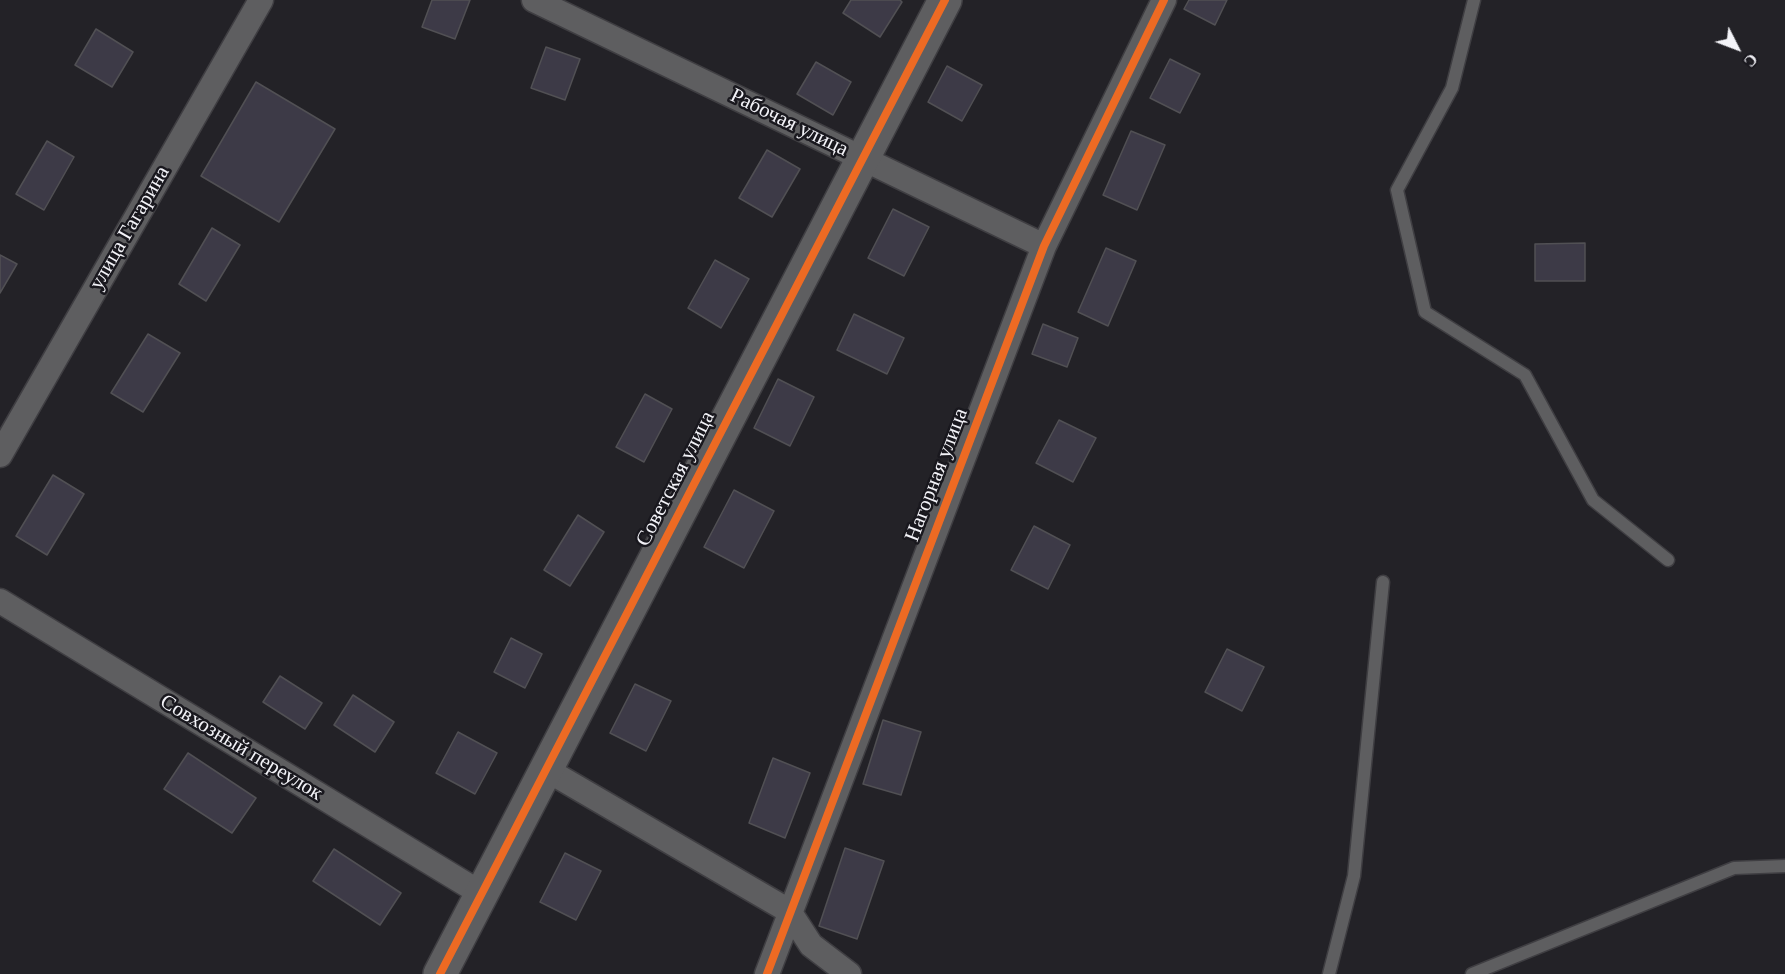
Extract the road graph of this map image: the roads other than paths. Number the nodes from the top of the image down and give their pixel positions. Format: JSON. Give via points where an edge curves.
{"nodes":[{"id":1,"x":261,"y":0,"type":"edge"},
{"id":2,"x":534,"y":0,"type":"edge"},
{"id":3,"x":945,"y":0,"type":"edge"},
{"id":4,"x":1164,"y":0,"type":"edge"},
{"id":5,"x":1474,"y":0,"type":"edge"},
{"id":6,"x":861,"y":158,"type":"junction"},
{"id":7,"x":1044,"y":246,"type":"junction"},
{"id":8,"x":0,"y":455,"type":"edge"},
{"id":9,"x":1668,"y":561,"type":"dead end"},
{"id":10,"x":1383,"y":582,"type":"dead end"},
{"id":11,"x":0,"y":601,"type":"edge"},
{"id":12,"x":547,"y":770,"type":"junction"},
{"id":13,"x":1785,"y":866,"type":"edge"},
{"id":14,"x":482,"y":894,"type":"junction"},
{"id":15,"x":789,"y":911,"type":"junction"},
{"id":16,"x":440,"y":974,"type":"edge"},
{"id":17,"x":768,"y":974,"type":"edge"},
{"id":18,"x":849,"y":974,"type":"edge"},
{"id":19,"x":1329,"y":974,"type":"edge"},
{"id":20,"x":1472,"y":974,"type":"edge"}],
"edges":[{"from":1,"to":8,"type":"street","name":"улица Гагарина"},
{"from":2,"to":6,"type":"street","name":"Рабочая улица"},
{"from":3,"to":6,"type":"street","name":"Советская улица"},
{"from":4,"to":7,"type":"street","name":"Нагорная улица"},
{"from":5,"to":9,"type":"lane","via":[[1452,88],[1397,190],[1425,312],[1525,375],[1593,500]]},
{"from":6,"to":7,"type":"street","name":"Рабочая улица"},
{"from":6,"to":12,"type":"street","name":"Советская улица"},
{"from":7,"to":15,"type":"street","name":"Нагорная улица"},
{"from":10,"to":19,"type":"lane","via":[[1354,876]]},
{"from":11,"to":14,"type":"street","name":"Совхозный переулок"},
{"from":12,"to":14,"type":"street","name":"Советская улица"},
{"from":12,"to":15,"type":"street"},
{"from":13,"to":20,"type":"lane","via":[[1734,868]]},
{"from":14,"to":16,"type":"street","name":"Советская улица"},
{"from":15,"to":17,"type":"street","name":"Нагорная улица"},
{"from":15,"to":18,"type":"street","via":[[811,945]]}]}
